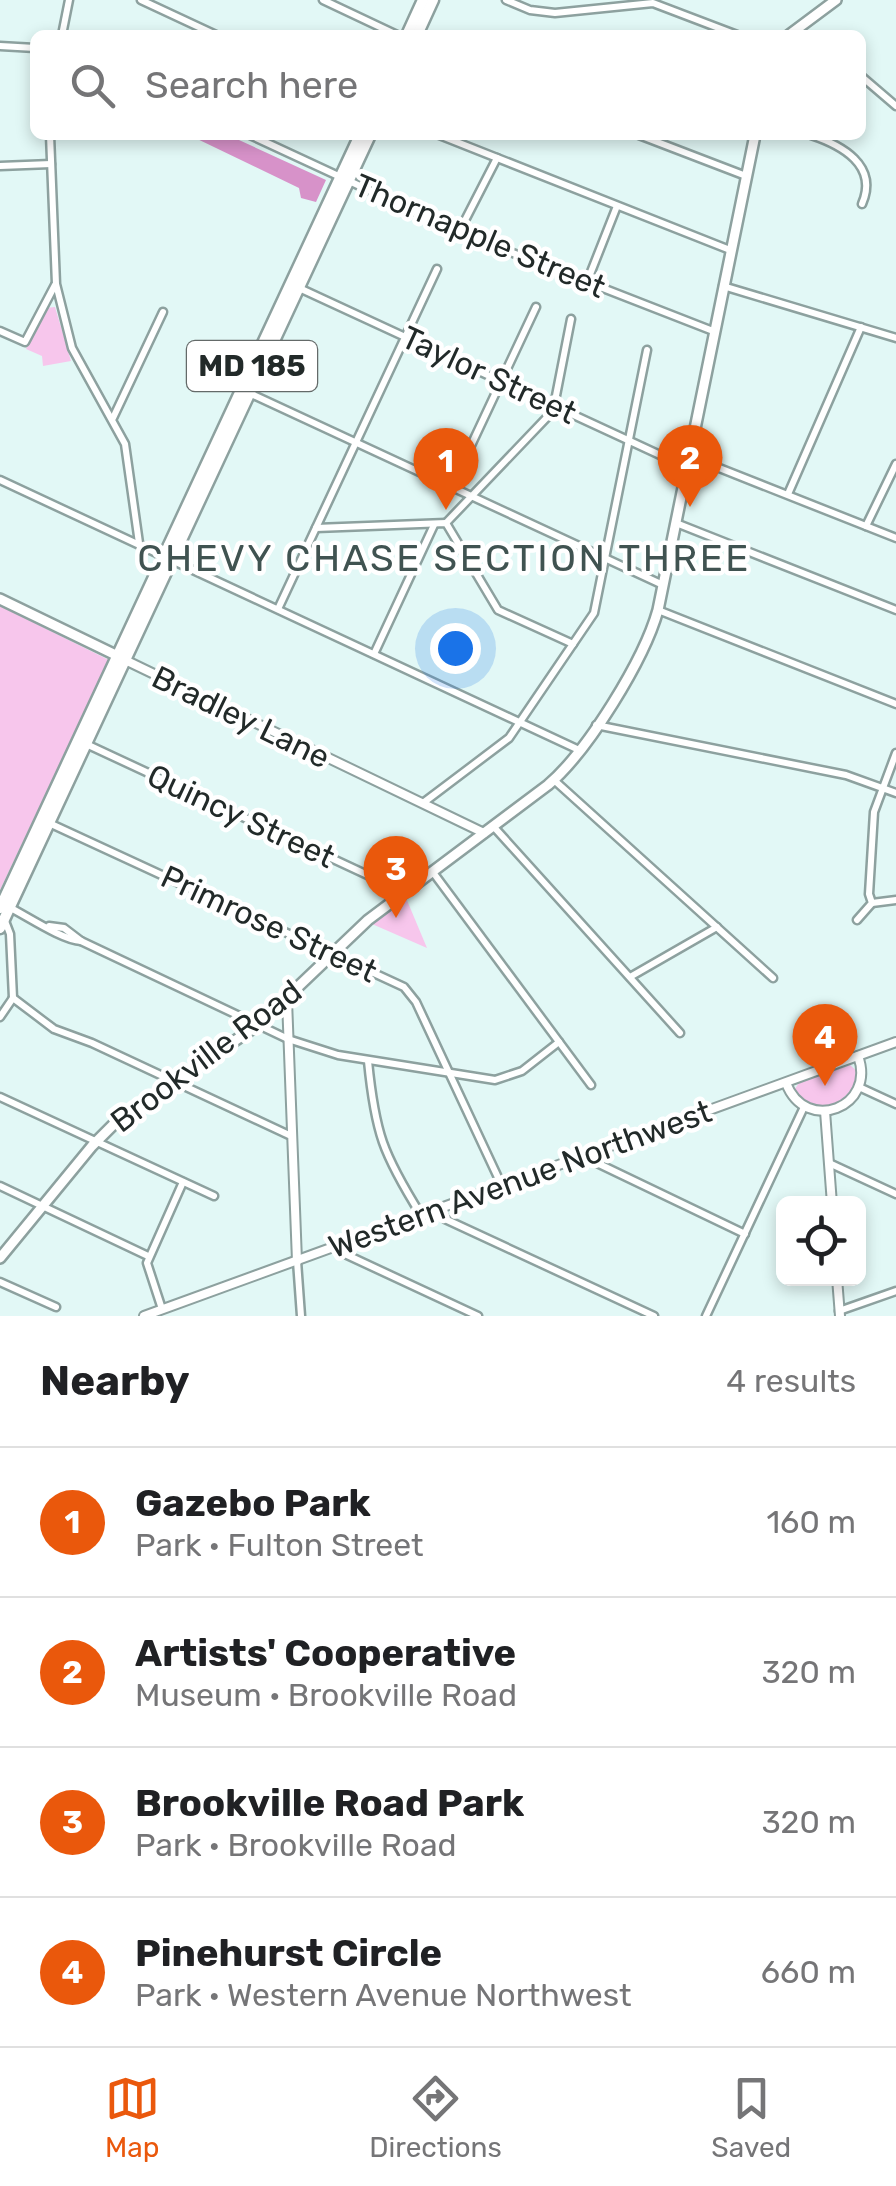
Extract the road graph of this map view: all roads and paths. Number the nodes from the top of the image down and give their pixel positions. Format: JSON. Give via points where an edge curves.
{"nodes":[{"id":1,"x":69,"y":0,"type":"edge"},
{"id":2,"x":141,"y":0,"type":"edge"},
{"id":3,"x":323,"y":0,"type":"edge"},
{"id":4,"x":423,"y":0,"type":"edge"},
{"id":5,"x":433,"y":0,"type":"edge"},
{"id":6,"x":506,"y":0,"type":"edge"},
{"id":7,"x":836,"y":0,"type":"edge"},
{"id":8,"x":653,"y":2,"type":"edge"},
{"id":9,"x":63,"y":30,"type":"edge"},
{"id":10,"x":205,"y":30,"type":"edge"},
{"id":11,"x":386,"y":30,"type":"edge"},
{"id":12,"x":409,"y":30,"type":"edge"},
{"id":13,"x":418,"y":30,"type":"edge"},
{"id":14,"x":725,"y":30,"type":"edge"},
{"id":15,"x":796,"y":30,"type":"edge"},
{"id":16,"x":0,"y":46,"type":"edge"},
{"id":17,"x":30,"y":48,"type":"edge"},
{"id":18,"x":866,"y":80,"type":"edge"},
{"id":19,"x":896,"y":106,"type":"edge"},
{"id":20,"x":50,"y":140,"type":"edge"},
{"id":21,"x":261,"y":140,"type":"edge"},
{"id":22,"x":358,"y":140,"type":"edge"},
{"id":23,"x":367,"y":140,"type":"edge"},
{"id":24,"x":452,"y":140,"type":"edge"},
{"id":25,"x":652,"y":140,"type":"edge"},
{"id":26,"x":754,"y":140,"type":"edge"},
{"id":27,"x":825,"y":140,"type":"edge"},
{"id":28,"x":497,"y":158,"type":"junction"},
{"id":29,"x":51,"y":164,"type":"junction"},
{"id":30,"x":0,"y":166,"type":"edge"},
{"id":31,"x":746,"y":176,"type":"junction"},
{"id":32,"x":344,"y":179,"type":"junction"},
{"id":33,"x":862,"y":204,"type":"dead end"},
{"id":34,"x":617,"y":206,"type":"junction"},
{"id":35,"x":459,"y":232,"type":"junction"},
{"id":36,"x":730,"y":250,"type":"junction"},
{"id":37,"x":437,"y":269,"type":"dead end"},
{"id":38,"x":587,"y":282,"type":"junction"},
{"id":39,"x":56,"y":284,"type":"junction"},
{"id":40,"x":295,"y":286,"type":"junction"},
{"id":41,"x":722,"y":286,"type":"junction"},
{"id":42,"x":44,"y":303,"type":"junction"},
{"id":43,"x":60,"y":303,"type":"junction"},
{"id":44,"x":536,"y":307,"type":"dead end"},
{"id":45,"x":163,"y":312,"type":"dead end"},
{"id":46,"x":572,"y":319,"type":"dead end"},
{"id":47,"x":860,"y":327,"type":"junction"},
{"id":48,"x":0,"y":331,"type":"edge"},
{"id":49,"x":714,"y":332,"type":"junction"},
{"id":50,"x":404,"y":336,"type":"junction"},
{"id":51,"x":896,"y":338,"type":"edge"},
{"id":52,"x":647,"y":350,"type":"dead end"},
{"id":53,"x":502,"y":380,"type":"junction"},
{"id":54,"x":246,"y":391,"type":"junction"},
{"id":55,"x":556,"y":406,"type":"junction"},
{"id":56,"x":113,"y":419,"type":"junction"},
{"id":57,"x":628,"y":440,"type":"junction"},
{"id":58,"x":355,"y":441,"type":"junction"},
{"id":59,"x":687,"y":461,"type":"junction"},
{"id":60,"x":896,"y":464,"type":"edge"},
{"id":61,"x":0,"y":480,"type":"edge"},
{"id":62,"x":452,"y":486,"type":"junction"},
{"id":63,"x":788,"y":494,"type":"junction"},
{"id":64,"x":472,"y":495,"type":"junction"},
{"id":65,"x":446,"y":523,"type":"junction"},
{"id":66,"x":676,"y":523,"type":"junction"},
{"id":67,"x":434,"y":524,"type":"junction"},
{"id":68,"x":866,"y":526,"type":"junction"},
{"id":69,"x":315,"y":528,"type":"junction"},
{"id":70,"x":896,"y":538,"type":"edge"},
{"id":71,"x":140,"y":544,"type":"junction"},
{"id":72,"x":605,"y":557,"type":"junction"},
{"id":73,"x":168,"y":558,"type":"junction"},
{"id":74,"x":663,"y":585,"type":"junction"},
{"id":75,"x":0,"y":600,"type":"edge"},
{"id":76,"x":278,"y":609,"type":"junction"},
{"id":77,"x":658,"y":610,"type":"junction"},
{"id":78,"x":896,"y":610,"type":"edge"},
{"id":79,"x":573,"y":644,"type":"junction"},
{"id":80,"x":374,"y":654,"type":"junction"},
{"id":81,"x":121,"y":658,"type":"junction"},
{"id":82,"x":896,"y":704,"type":"edge"},
{"id":83,"x":520,"y":722,"type":"junction"},
{"id":84,"x":596,"y":725,"type":"junction"},
{"id":85,"x":82,"y":742,"type":"junction"},
{"id":86,"x":579,"y":750,"type":"junction"},
{"id":87,"x":896,"y":753,"type":"edge"},
{"id":88,"x":554,"y":780,"type":"junction"},
{"id":89,"x":881,"y":786,"type":"junction"},
{"id":90,"x":896,"y":793,"type":"edge"},
{"id":91,"x":422,"y":804,"type":"junction"},
{"id":92,"x":45,"y":821,"type":"junction"},
{"id":93,"x":493,"y":826,"type":"junction"},
{"id":94,"x":484,"y":833,"type":"junction"},
{"id":95,"x":432,"y":871,"type":"junction"},
{"id":96,"x":404,"y":892,"type":"junction"},
{"id":97,"x":896,"y":900,"type":"edge"},
{"id":98,"x":872,"y":903,"type":"junction"},
{"id":99,"x":4,"y":906,"type":"edge"},
{"id":100,"x":857,"y":920,"type":"dead end"},
{"id":101,"x":2,"y":924,"type":"edge"},
{"id":102,"x":717,"y":927,"type":"junction"},
{"id":103,"x":332,"y":954,"type":"junction"},
{"id":104,"x":630,"y":977,"type":"junction"},
{"id":105,"x":773,"y":978,"type":"dead end"},
{"id":106,"x":13,"y":998,"type":"junction"},
{"id":107,"x":286,"y":1000,"type":"junction"},
{"id":108,"x":0,"y":1017,"type":"edge"},
{"id":109,"x":258,"y":1025,"type":"junction"},
{"id":110,"x":680,"y":1033,"type":"dead end"},
{"id":111,"x":288,"y":1039,"type":"junction"},
{"id":112,"x":560,"y":1042,"type":"junction"},
{"id":113,"x":896,"y":1042,"type":"edge"},
{"id":114,"x":858,"y":1056,"type":"junction"},
{"id":115,"x":368,"y":1061,"type":"junction"},
{"id":116,"x":449,"y":1073,"type":"junction"},
{"id":117,"x":174,"y":1082,"type":"junction"},
{"id":118,"x":786,"y":1082,"type":"junction"},
{"id":119,"x":591,"y":1084,"type":"dead end"},
{"id":120,"x":859,"y":1087,"type":"junction"},
{"id":121,"x":0,"y":1097,"type":"edge"},
{"id":122,"x":896,"y":1104,"type":"edge"},
{"id":123,"x":804,"y":1107,"type":"junction"},
{"id":124,"x":825,"y":1111,"type":"junction"},
{"id":125,"x":290,"y":1135,"type":"junction"},
{"id":126,"x":97,"y":1142,"type":"junction"},
{"id":127,"x":587,"y":1155,"type":"junction"},
{"id":128,"x":829,"y":1163,"type":"junction"},
{"id":129,"x":183,"y":1182,"type":"junction"},
{"id":130,"x":0,"y":1186,"type":"edge"},
{"id":131,"x":502,"y":1186,"type":"junction"},
{"id":132,"x":896,"y":1194,"type":"edge"},
{"id":133,"x":214,"y":1196,"type":"dead end"},
{"id":134,"x":831,"y":1196,"type":"edge"},
{"id":135,"x":43,"y":1207,"type":"junction"},
{"id":136,"x":440,"y":1208,"type":"junction"},
{"id":137,"x":421,"y":1215,"type":"junction"},
{"id":138,"x":745,"y":1234,"type":"junction"},
{"id":139,"x":336,"y":1246,"type":"junction"},
{"id":140,"x":148,"y":1256,"type":"junction"},
{"id":141,"x":0,"y":1258,"type":"edge"},
{"id":142,"x":296,"y":1260,"type":"junction"},
{"id":143,"x":0,"y":1282,"type":"edge"},
{"id":144,"x":837,"y":1286,"type":"edge"},
{"id":145,"x":896,"y":1290,"type":"edge"},
{"id":146,"x":56,"y":1307,"type":"dead end"},
{"id":147,"x":164,"y":1313,"type":"edge"},
{"id":148,"x":839,"y":1314,"type":"edge"},
{"id":149,"x":144,"y":1316,"type":"edge"},
{"id":150,"x":301,"y":1316,"type":"edge"},
{"id":151,"x":478,"y":1316,"type":"edge"},
{"id":152,"x":654,"y":1316,"type":"edge"},
{"id":153,"x":706,"y":1316,"type":"edge"}],
"edges":[{"from":1,"to":9,"type":"street"},
{"from":2,"to":10,"type":"street"},
{"from":3,"to":11,"type":"street"},
{"from":4,"to":12,"type":"main road"},
{"from":5,"to":13,"type":"main road"},
{"from":6,"to":8,"type":"street","via":[[556,13]]},
{"from":7,"to":15,"type":"main road"},
{"from":8,"to":14,"type":"street"},
{"from":16,"to":17,"type":"street"},
{"from":18,"to":19,"type":"street"},
{"from":20,"to":29,"type":"street"},
{"from":21,"to":32,"type":"street","name":"Thornapple Street"},
{"from":22,"to":32,"type":"main road","number":"MD 185"},
{"from":23,"to":32,"type":"main road","number":"MD 185"},
{"from":24,"to":28,"type":"street"},
{"from":25,"to":31,"type":"street"},
{"from":26,"to":31,"type":"main road","name":"Brookville Road"},
{"from":27,"to":33,"type":"street","via":[[854,157],[864,178]]},
{"from":28,"to":34,"type":"street"},
{"from":28,"to":35,"type":"street"},
{"from":29,"to":30,"type":"street"},
{"from":29,"to":39,"type":"street"},
{"from":31,"to":36,"type":"main road","name":"Brookville Road"},
{"from":32,"to":35,"type":"street","name":"Thornapple Street"},
{"from":32,"to":40,"type":"main road","number":"MD 185"},
{"from":34,"to":36,"type":"street"},
{"from":34,"to":38,"type":"street"},
{"from":35,"to":38,"type":"street","name":"Thornapple Street"},
{"from":36,"to":41,"type":"main road","name":"Brookville Road"},
{"from":37,"to":50,"type":"street"},
{"from":38,"to":49,"type":"street","name":"Thornapple Street"},
{"from":39,"to":42,"type":"street"},
{"from":39,"to":43,"type":"street"},
{"from":40,"to":50,"type":"street","name":"Taylor Street"},
{"from":40,"to":54,"type":"main road","number":"MD 185"},
{"from":41,"to":47,"type":"street"},
{"from":41,"to":49,"type":"main road","name":"Brookville Road"},
{"from":42,"to":43,"type":"street"},
{"from":42,"to":48,"type":"street","via":[[25,342]]},
{"from":43,"to":56,"type":"street","via":[[72,348]]},
{"from":44,"to":53,"type":"street"},
{"from":45,"to":56,"type":"street"},
{"from":46,"to":55,"type":"street"},
{"from":47,"to":51,"type":"street"},
{"from":47,"to":63,"type":"street"},
{"from":49,"to":59,"type":"main road","name":"Brookville Road"},
{"from":50,"to":53,"type":"street","name":"Taylor Street"},
{"from":50,"to":58,"type":"street"},
{"from":52,"to":57,"type":"street"},
{"from":53,"to":55,"type":"street","name":"Taylor Street"},
{"from":53,"to":62,"type":"street"},
{"from":54,"to":58,"type":"street"},
{"from":54,"to":73,"type":"main road","number":"MD 185"},
{"from":55,"to":57,"type":"street","name":"Taylor Street"},
{"from":55,"to":64,"type":"street"},
{"from":56,"to":71,"type":"street","via":[[127,451]]},
{"from":57,"to":59,"type":"street","name":"Taylor Street"},
{"from":57,"to":72,"type":"street"},
{"from":58,"to":62,"type":"street"},
{"from":58,"to":69,"type":"street"},
{"from":59,"to":63,"type":"street","name":"Taylor Street"},
{"from":59,"to":66,"type":"main road","name":"Brookville Road"},
{"from":60,"to":68,"type":"street"},
{"from":61,"to":71,"type":"street"},
{"from":62,"to":64,"type":"street"},
{"from":63,"to":68,"type":"street","name":"Taylor Street"},
{"from":64,"to":65,"type":"street"},
{"from":64,"to":72,"type":"street"},
{"from":65,"to":67,"type":"street"},
{"from":65,"to":79,"type":"street","via":[[498,610]]},
{"from":66,"to":74,"type":"main road","name":"Brookville Road"},
{"from":66,"to":78,"type":"street"},
{"from":67,"to":69,"type":"street"},
{"from":67,"to":80,"type":"street"},
{"from":68,"to":70,"type":"street","name":"Taylor Street"},
{"from":69,"to":76,"type":"street"},
{"from":71,"to":73,"type":"street"},
{"from":72,"to":74,"type":"street"},
{"from":72,"to":79,"type":"street","via":[[594,613]]},
{"from":73,"to":76,"type":"street"},
{"from":73,"to":81,"type":"main road","number":"MD 185"},
{"from":74,"to":77,"type":"main road","name":"Brookville Road"},
{"from":75,"to":81,"type":"main road","name":"Bradley Lane"},
{"from":76,"to":80,"type":"street"},
{"from":77,"to":82,"type":"street"},
{"from":77,"to":84,"type":"main road","name":"Brookville Road","via":[[643,652]]},
{"from":79,"to":83,"type":"street"},
{"from":80,"to":83,"type":"street"},
{"from":81,"to":85,"type":"main road","number":"MD 185"},
{"from":81,"to":91,"type":"street","name":"Bradley Lane"},
{"from":83,"to":86,"type":"street"},
{"from":83,"to":91,"type":"street","via":[[504,744]]},
{"from":84,"to":86,"type":"main road","name":"Brookville Road"},
{"from":84,"to":89,"type":"street"},
{"from":85,"to":92,"type":"main road","number":"MD 185"},
{"from":85,"to":96,"type":"street","name":"Quincy Street"},
{"from":86,"to":88,"type":"main road","name":"Brookville Road"},
{"from":87,"to":89,"type":"street"},
{"from":88,"to":93,"type":"main road","name":"Brookville Road"},
{"from":88,"to":102,"type":"street"},
{"from":89,"to":90,"type":"street"},
{"from":89,"to":98,"type":"street","via":[[872,825]]},
{"from":91,"to":94,"type":"street","name":"Bradley Lane"},
{"from":92,"to":99,"type":"main road","number":"MD 185"},
{"from":92,"to":103,"type":"street","name":"Primrose Street"},
{"from":93,"to":94,"type":"main road","name":"Brookville Road"},
{"from":93,"to":104,"type":"street"},
{"from":94,"to":95,"type":"main road","name":"Brookville Road"},
{"from":95,"to":96,"type":"main road","name":"Brookville Road"},
{"from":95,"to":112,"type":"street"},
{"from":96,"to":103,"type":"main road","name":"Brookville Road"},
{"from":97,"to":98,"type":"street"},
{"from":98,"to":100,"type":"street"},
{"from":99,"to":101,"type":"main road","number":"MD 185"},
{"from":99,"to":109,"type":"street","via":[[64,928]]},
{"from":101,"to":106,"type":"street","via":[[10,930]]},
{"from":102,"to":104,"type":"street"},
{"from":102,"to":105,"type":"street"},
{"from":103,"to":107,"type":"main road","name":"Brookville Road"},
{"from":103,"to":116,"type":"street","name":"Primrose Street","via":[[410,992]]},
{"from":104,"to":110,"type":"street"},
{"from":106,"to":108,"type":"street"},
{"from":106,"to":117,"type":"street","via":[[54,1030]]},
{"from":107,"to":109,"type":"main road","name":"Brookville Road"},
{"from":107,"to":111,"type":"street"},
{"from":109,"to":111,"type":"street"},
{"from":109,"to":117,"type":"main road","name":"Brookville Road"},
{"from":111,"to":115,"type":"street"},
{"from":111,"to":125,"type":"street"},
{"from":112,"to":116,"type":"street","via":[[508,1078]]},
{"from":112,"to":119,"type":"street"},
{"from":113,"to":114,"type":"street","name":"Western Avenue Northwest"},
{"from":114,"to":118,"type":"street","name":"Western Avenue Northwest"},
{"from":114,"to":120,"type":"street"},
{"from":115,"to":116,"type":"street"},
{"from":115,"to":137,"type":"street","via":[[381,1142]]},
{"from":116,"to":131,"type":"street","name":"Primrose Street"},
{"from":117,"to":125,"type":"street"},
{"from":117,"to":126,"type":"main road","name":"Brookville Road"},
{"from":118,"to":123,"type":"street"},
{"from":118,"to":127,"type":"street","name":"Western Avenue Northwest"},
{"from":120,"to":122,"type":"street"},
{"from":120,"to":124,"type":"street"},
{"from":121,"to":126,"type":"street"},
{"from":123,"to":124,"type":"street"},
{"from":123,"to":138,"type":"street"},
{"from":124,"to":128,"type":"street"},
{"from":125,"to":142,"type":"street"},
{"from":126,"to":129,"type":"street"},
{"from":126,"to":135,"type":"main road","name":"Brookville Road"},
{"from":127,"to":131,"type":"street","name":"Western Avenue Northwest"},
{"from":127,"to":138,"type":"street"},
{"from":128,"to":132,"type":"street"},
{"from":128,"to":134,"type":"street"},
{"from":129,"to":133,"type":"street"},
{"from":129,"to":140,"type":"street"},
{"from":130,"to":135,"type":"street"},
{"from":131,"to":136,"type":"street","name":"Western Avenue Northwest"},
{"from":135,"to":140,"type":"street"},
{"from":135,"to":141,"type":"main road","name":"Brookville Road"},
{"from":136,"to":137,"type":"street","name":"Western Avenue Northwest"},
{"from":136,"to":152,"type":"street","via":[[445,1218]]},
{"from":137,"to":139,"type":"street","name":"Western Avenue Northwest"},
{"from":138,"to":153,"type":"street"},
{"from":139,"to":142,"type":"street","name":"Western Avenue Northwest"},
{"from":139,"to":151,"type":"street"},
{"from":140,"to":147,"type":"street"},
{"from":142,"to":147,"type":"street","name":"Western Avenue Northwest"},
{"from":142,"to":150,"type":"street"},
{"from":143,"to":146,"type":"street"},
{"from":144,"to":148,"type":"street"},
{"from":145,"to":148,"type":"street"},
{"from":147,"to":149,"type":"street","name":"Western Avenue Northwest"}]}
